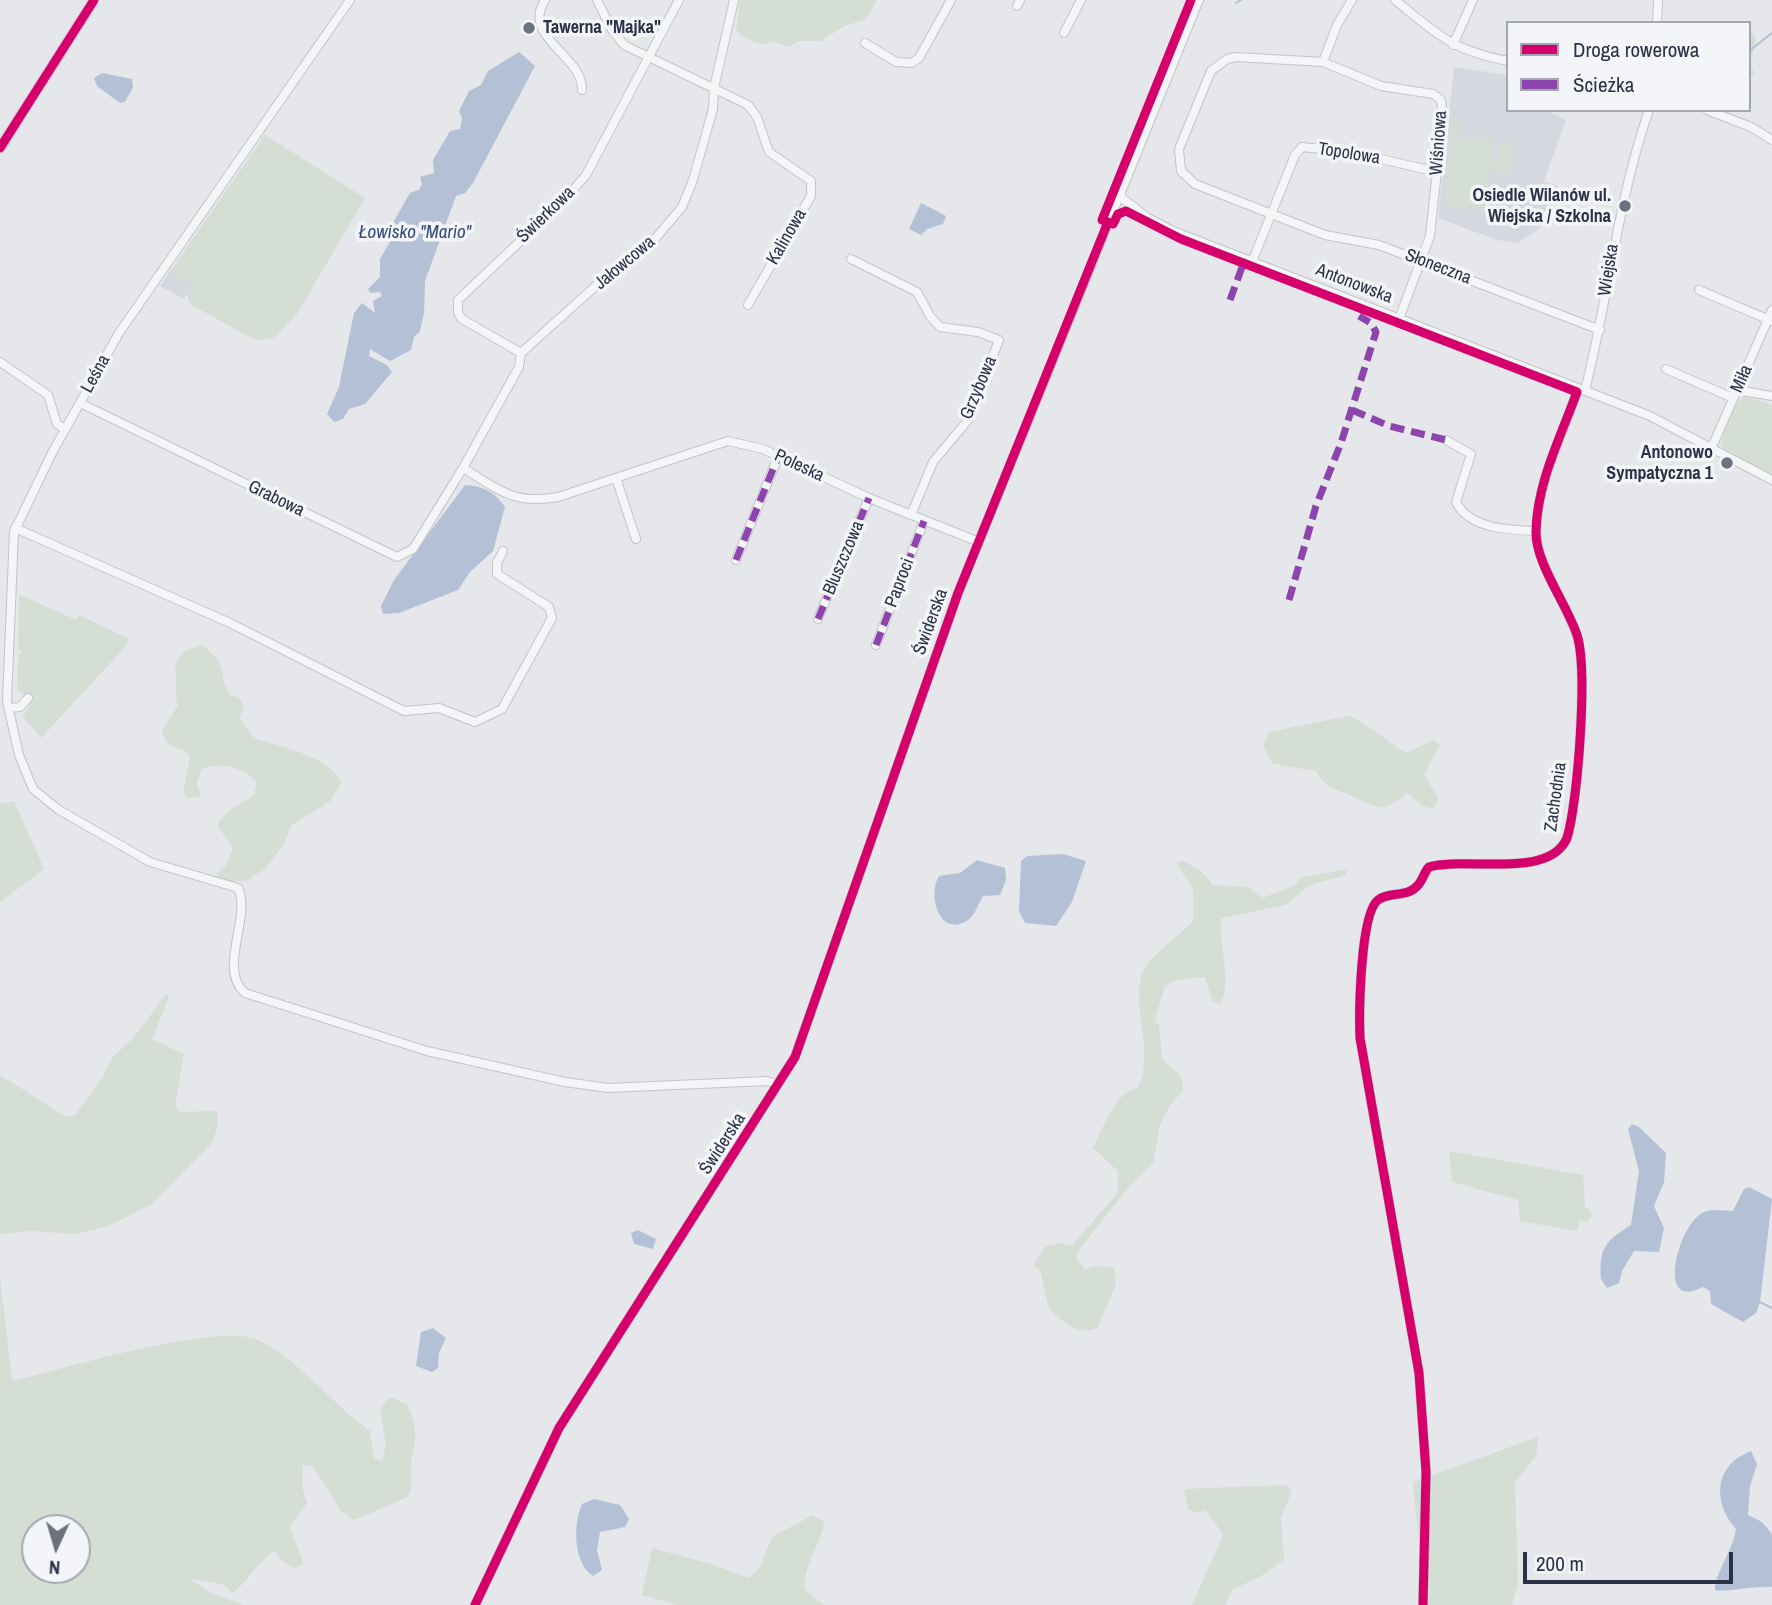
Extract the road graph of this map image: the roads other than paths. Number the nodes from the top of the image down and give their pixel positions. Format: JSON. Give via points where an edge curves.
{"nodes":[{"id":1,"x":94,"y":0,"type":"edge"},
{"id":2,"x":349,"y":0,"type":"edge"},
{"id":3,"x":545,"y":0,"type":"edge"},
{"id":4,"x":597,"y":0,"type":"edge"},
{"id":5,"x":679,"y":0,"type":"edge"},
{"id":6,"x":734,"y":0,"type":"edge"},
{"id":7,"x":951,"y":0,"type":"edge"},
{"id":8,"x":1081,"y":0,"type":"edge"},
{"id":9,"x":1199,"y":0,"type":"edge"},
{"id":10,"x":1352,"y":0,"type":"edge"},
{"id":11,"x":1395,"y":0,"type":"edge"},
{"id":12,"x":1473,"y":0,"type":"edge"},
{"id":13,"x":1658,"y":0,"type":"edge"},
{"id":14,"x":1657,"y":21,"type":"edge"},
{"id":15,"x":1064,"y":33,"type":"dead end"},
{"id":16,"x":865,"y":44,"type":"dead end"},
{"id":17,"x":1453,"y":45,"type":"junction"},
{"id":18,"x":648,"y":59,"type":"junction"},
{"id":19,"x":1310,"y":60,"type":"joint"},
{"id":20,"x":1506,"y":61,"type":"edge"},
{"id":21,"x":1323,"y":62,"type":"junction"},
{"id":22,"x":714,"y":88,"type":"junction"},
{"id":23,"x":582,"y":90,"type":"dead end"},
{"id":24,"x":1648,"y":112,"type":"edge"},
{"id":25,"x":1712,"y":112,"type":"edge"},
{"id":26,"x":1772,"y":139,"type":"edge"},
{"id":27,"x":0,"y":148,"type":"edge"},
{"id":28,"x":1437,"y":172,"type":"junction"},
{"id":29,"x":1118,"y":195,"type":"junction"},
{"id":30,"x":1273,"y":215,"type":"junction"},
{"id":31,"x":851,"y":259,"type":"dead end"},
{"id":32,"x":1422,"y":261,"type":"junction"},
{"id":33,"x":1252,"y":262,"type":"junction"},
{"id":34,"x":1699,"y":290,"type":"dead end"},
{"id":35,"x":748,"y":305,"type":"dead end"},
{"id":36,"x":1772,"y":310,"type":"edge"},
{"id":37,"x":1399,"y":319,"type":"junction"},
{"id":38,"x":1770,"y":321,"type":"edge"},
{"id":39,"x":1600,"y":330,"type":"junction"},
{"id":40,"x":522,"y":353,"type":"junction"},
{"id":41,"x":0,"y":362,"type":"edge"},
{"id":42,"x":1666,"y":369,"type":"dead end"},
{"id":43,"x":1582,"y":389,"type":"junction"},
{"id":44,"x":1735,"y":394,"type":"junction"},
{"id":45,"x":1772,"y":396,"type":"edge"},
{"id":46,"x":80,"y":403,"type":"junction"},
{"id":47,"x":65,"y":429,"type":"junction"},
{"id":48,"x":1446,"y":440,"type":"dead end"},
{"id":49,"x":1712,"y":447,"type":"junction"},
{"id":50,"x":778,"y":457,"type":"junction"},
{"id":51,"x":463,"y":468,"type":"junction"},
{"id":52,"x":616,"y":478,"type":"junction"},
{"id":53,"x":1772,"y":481,"type":"edge"},
{"id":54,"x":446,"y":491,"type":"joint"},
{"id":55,"x":869,"y":498,"type":"junction"},
{"id":56,"x":911,"y":515,"type":"junction"},
{"id":57,"x":924,"y":521,"type":"junction"},
{"id":58,"x":15,"y":528,"type":"junction"},
{"id":59,"x":1536,"y":531,"type":"junction"},
{"id":60,"x":636,"y":538,"type":"dead end"},
{"id":61,"x":979,"y":542,"type":"junction"},
{"id":62,"x":503,"y":551,"type":"dead end"},
{"id":63,"x":736,"y":561,"type":"dead end"},
{"id":64,"x":818,"y":619,"type":"dead end"},
{"id":65,"x":876,"y":645,"type":"dead end"},
{"id":66,"x":28,"y":698,"type":"dead end"},
{"id":67,"x":9,"y":708,"type":"junction"},
{"id":68,"x":778,"y":1084,"type":"junction"},
{"id":69,"x":475,"y":1605,"type":"edge"},
{"id":70,"x":1423,"y":1605,"type":"edge"}],
"edges":[{"from":1,"to":27,"type":"main road"},
{"from":2,"to":46,"type":"street","name":"Leśna","via":[[118,333]]},
{"from":3,"to":23,"type":"street","via":[[538,14],[541,27],[580,78]]},
{"from":4,"to":18,"type":"street","via":[[619,41]]},
{"from":5,"to":18,"type":"street","name":"Świerkowa"},
{"from":6,"to":22,"type":"street","name":"Jałowcowa"},
{"from":7,"to":16,"type":"street","via":[[912,64],[896,62]]},
{"from":8,"to":15,"type":"street"},
{"from":9,"to":29,"type":"street","name":"Świderska"},
{"from":10,"to":21,"type":"street"},
{"from":11,"to":17,"type":"street"},
{"from":12,"to":17,"type":"street"},
{"from":13,"to":14,"type":"street"},
{"from":17,"to":20,"type":"street"},
{"from":18,"to":22,"type":"street"},
{"from":18,"to":40,"type":"street","name":"Świerkowa","via":[[578,185],[458,300],[462,319]]},
{"from":19,"to":21,"type":"street","name":"Wiśniowa"},
{"from":19,"to":30,"type":"street","name":"Słoneczna","via":[[1236,57],[1218,63],[1208,76],[1179,149],[1181,171],[1195,184]]},
{"from":21,"to":28,"type":"street","name":"Wiśniowa","via":[[1373,83],[1437,96],[1443,109]]},
{"from":22,"to":35,"type":"street","name":"Kalinowa","via":[[748,105],[769,152],[805,176],[813,188]]},
{"from":22,"to":40,"type":"street","name":"Jałowcowa","via":[[713,109],[693,180],[670,225]]},
{"from":24,"to":39,"type":"street","name":"Wiejska","via":[[1621,204]]},
{"from":25,"to":26,"type":"street"},
{"from":28,"to":30,"type":"street","name":"Topolowa","via":[[1351,152],[1302,147]]},
{"from":28,"to":32,"type":"street","name":"Wiśniowa","via":[[1432,225]]},
{"from":29,"to":33,"type":"street","name":"Antonowska","via":[[1160,225]]},
{"from":29,"to":61,"type":"street","name":"Świderska"},
{"from":30,"to":32,"type":"street","name":"Słoneczna"},
{"from":30,"to":33,"type":"street","name":"Topolowa"},
{"from":31,"to":56,"type":"street","name":"Grzybowa","via":[[917,292],[940,327],[999,340],[968,419],[933,462]]},
{"from":32,"to":37,"type":"street","name":"Wiśniowa"},
{"from":32,"to":39,"type":"street","name":"Słoneczna"},
{"from":33,"to":37,"type":"street","name":"Antonowska"},
{"from":34,"to":38,"type":"street"},
{"from":36,"to":38,"type":"street","name":"Miła"},
{"from":37,"to":43,"type":"street","name":"Antonowska"},
{"from":38,"to":44,"type":"street","name":"Miła"},
{"from":39,"to":43,"type":"street","name":"Wiejska"},
{"from":40,"to":51,"type":"street","name":"Jałowcowa","via":[[519,367]]},
{"from":41,"to":47,"type":"street","via":[[48,396],[57,424]]},
{"from":42,"to":44,"type":"street"},
{"from":43,"to":49,"type":"street","name":"Antonowska"},
{"from":43,"to":59,"type":"street","name":"Zachodnia","via":[[1546,480]]},
{"from":44,"to":45,"type":"street"},
{"from":44,"to":49,"type":"street","name":"Miła"},
{"from":46,"to":47,"type":"street","name":"Leśna"},
{"from":46,"to":54,"type":"street","name":"Grabowa","via":[[397,557],[413,549]]},
{"from":47,"to":58,"type":"street","name":"Leśna"},
{"from":48,"to":59,"type":"street","via":[[1471,454],[1456,502],[1464,515]]},
{"from":49,"to":53,"type":"street","name":"Antonowska"},
{"from":50,"to":52,"type":"street","name":"Poleska","via":[[728,441]]},
{"from":50,"to":55,"type":"street","name":"Poleska"},
{"from":50,"to":63,"type":"street"},
{"from":51,"to":52,"type":"street","name":"Poleska","via":[[505,493],[529,501]]},
{"from":51,"to":54,"type":"street","name":"Jałowcowa"},
{"from":52,"to":60,"type":"street"},
{"from":55,"to":56,"type":"street","name":"Poleska"},
{"from":55,"to":64,"type":"street","name":"Bluszczowa"},
{"from":56,"to":57,"type":"street","name":"Poleska"},
{"from":57,"to":61,"type":"street","name":"Poleska"},
{"from":57,"to":65,"type":"street","name":"Paproci"},
{"from":58,"to":62,"type":"street","via":[[343,677],[404,710],[439,708],[475,722],[502,709],[552,618],[549,607],[497,573]]},
{"from":58,"to":67,"type":"street","name":"Leśna","via":[[8,628]]},
{"from":59,"to":70,"type":"street","name":"Zachodnia","via":[[1582,659],[1567,838],[1560,851],[1538,861],[1429,867],[1412,890],[1379,900],[1369,921],[1358,1004],[1419,1373],[1426,1472]]},
{"from":61,"to":68,"type":"street","name":"Świderska","via":[[935,655],[811,1018]]},
{"from":66,"to":67,"type":"street","via":[[20,707]]},
{"from":67,"to":68,"type":"street","name":"Leśna","via":[[26,776],[42,798],[150,862],[238,888],[242,907],[235,965],[238,985],[245,993],[427,1051],[565,1082],[608,1088]]},
{"from":68,"to":69,"type":"street","name":"Świderska","via":[[559,1428]]}]}
